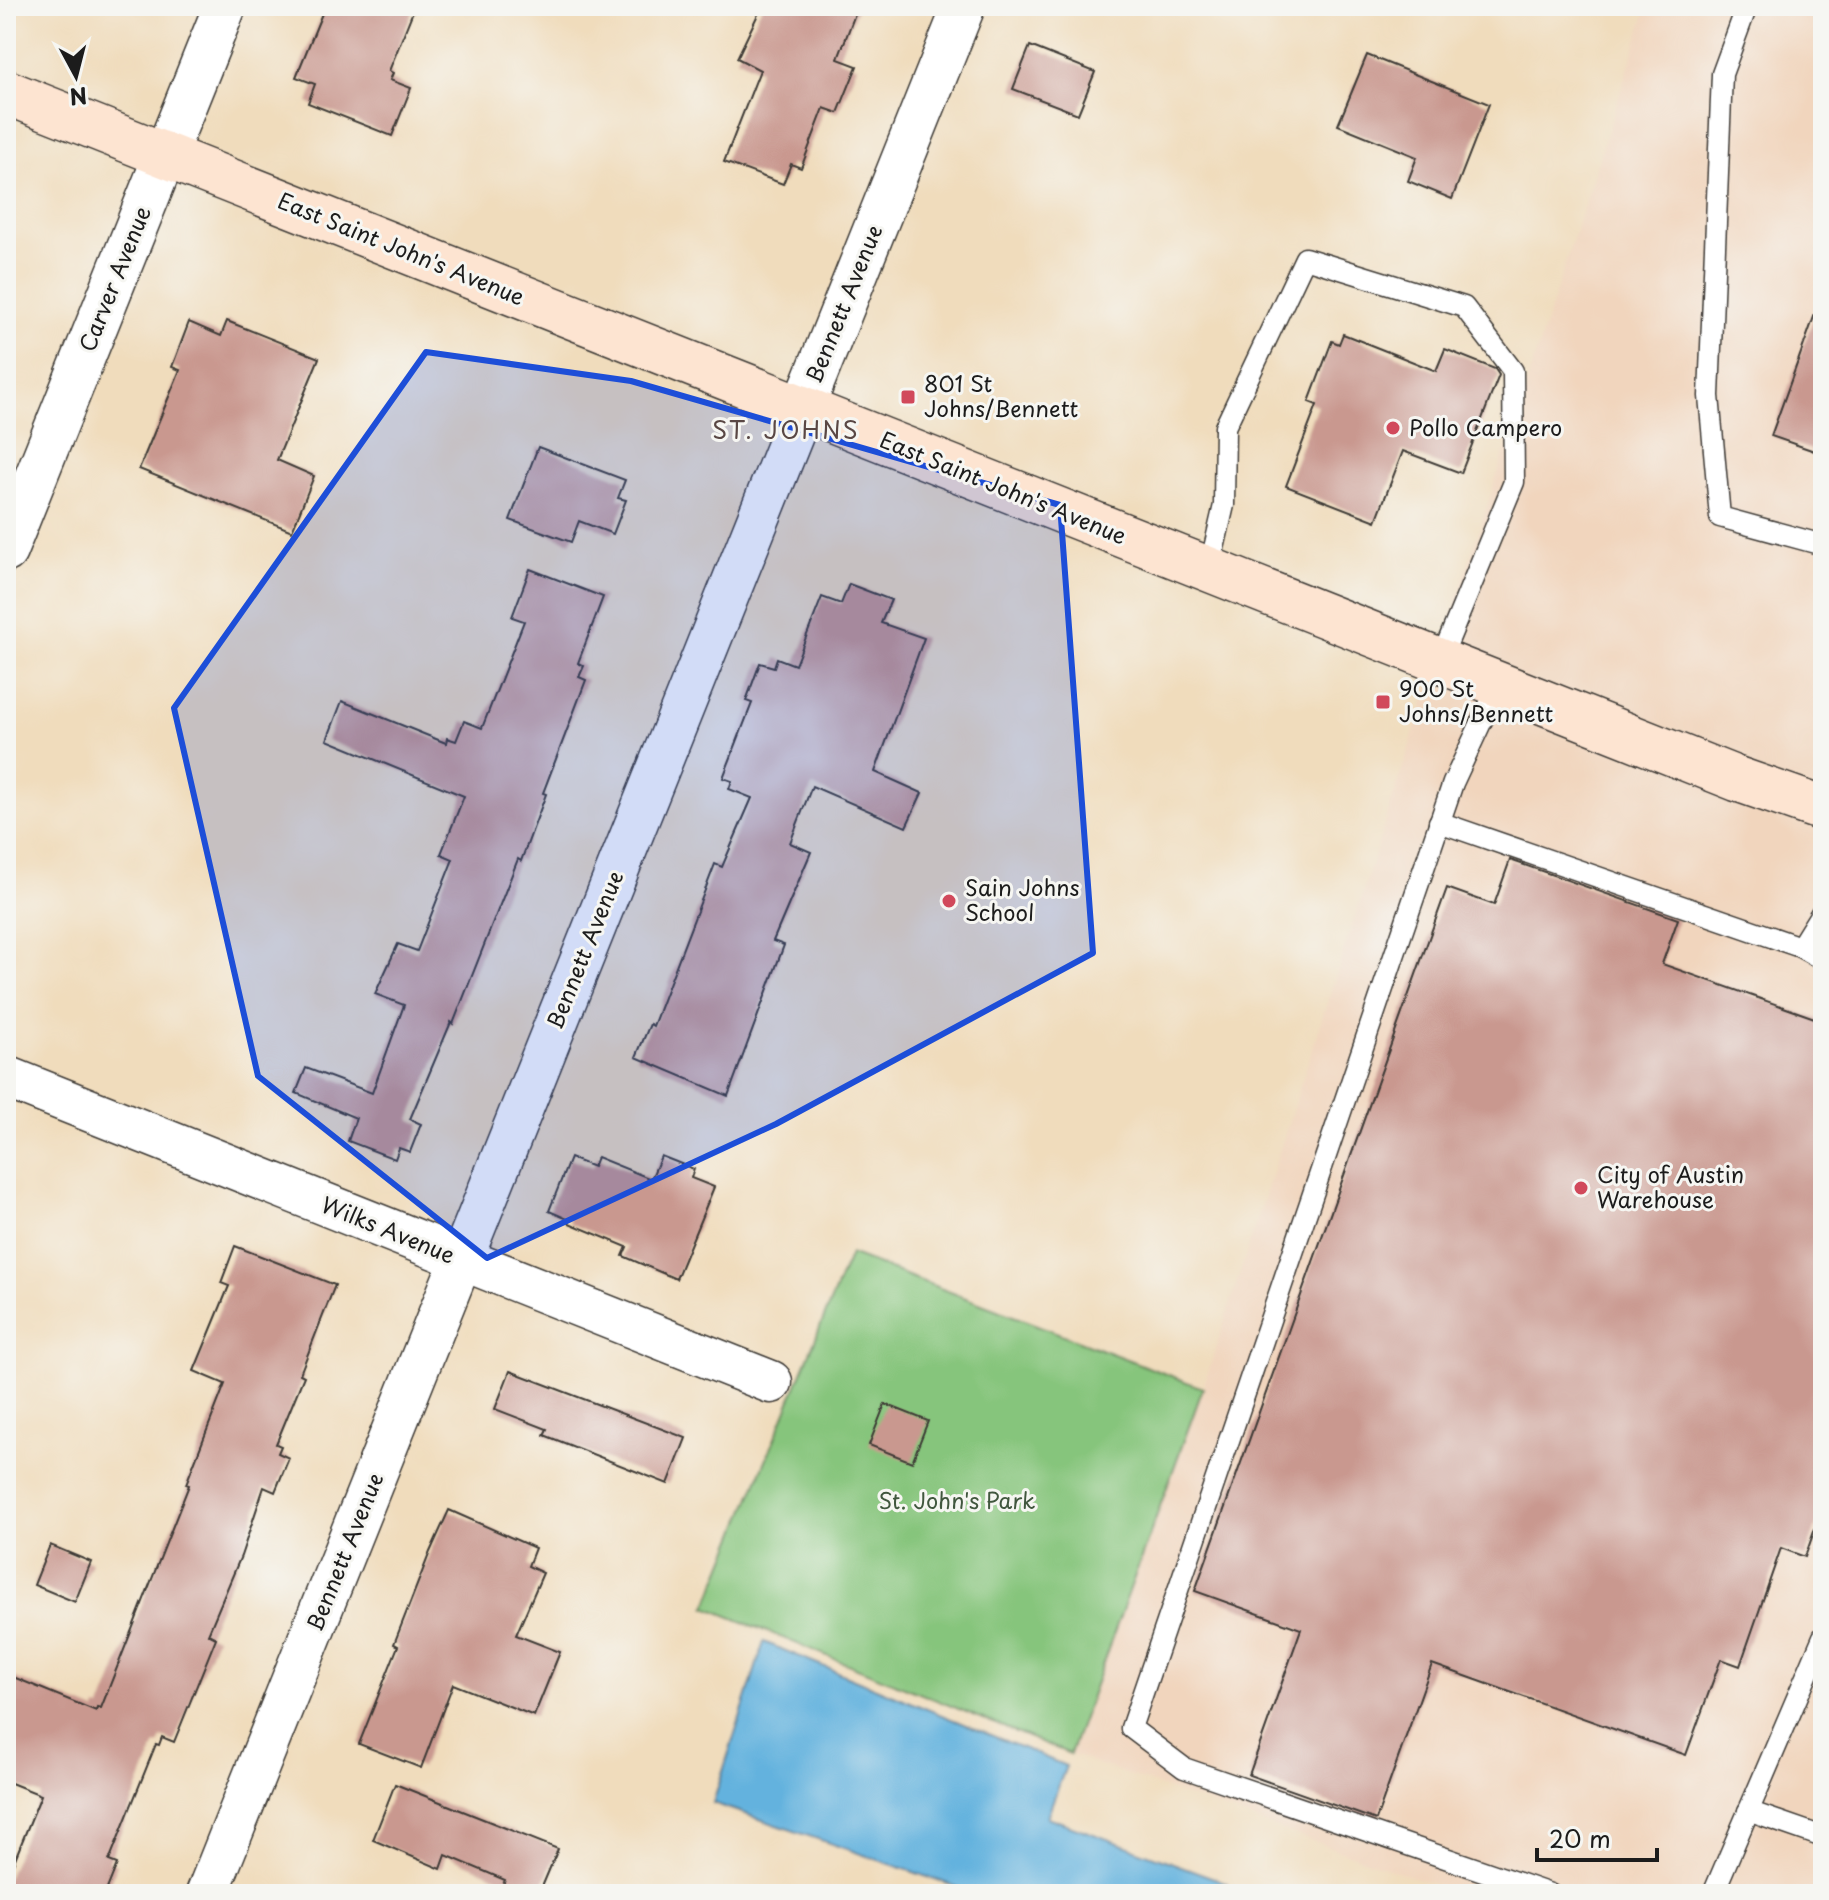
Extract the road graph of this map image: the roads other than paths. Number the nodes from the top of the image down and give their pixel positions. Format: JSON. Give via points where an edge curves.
{"nodes":[{"id":1,"x":225,"y":6,"type":"edge"},
{"id":2,"x":964,"y":6,"type":"edge"},
{"id":3,"x":1747,"y":6,"type":"edge"},
{"id":4,"x":6,"y":92,"type":"edge"},
{"id":5,"x":165,"y":155,"type":"junction"},
{"id":6,"x":802,"y":407,"type":"junction"},
{"id":7,"x":1823,"y":545,"type":"edge"},
{"id":8,"x":6,"y":551,"type":"edge"},
{"id":9,"x":1209,"y":570,"type":"junction"},
{"id":10,"x":1440,"y":661,"type":"junction"},
{"id":11,"x":1499,"y":684,"type":"junction"},
{"id":12,"x":1823,"y":809,"type":"edge"},
{"id":13,"x":1439,"y":822,"type":"junction"},
{"id":14,"x":1823,"y":910,"type":"edge"},
{"id":15,"x":1800,"y":947,"type":"junction"},
{"id":16,"x":1823,"y":960,"type":"edge"},
{"id":17,"x":6,"y":1077,"type":"edge"},
{"id":18,"x":462,"y":1259,"type":"junction"},
{"id":19,"x":771,"y":1382,"type":"dead end"},
{"id":20,"x":1823,"y":1637,"type":"edge"},
{"id":21,"x":1748,"y":1811,"type":"junction"},
{"id":22,"x":1823,"y":1837,"type":"edge"},
{"id":23,"x":207,"y":1894,"type":"edge"},
{"id":24,"x":1550,"y":1894,"type":"edge"},
{"id":25,"x":1713,"y":1894,"type":"edge"}],
"edges":[{"from":1,"to":5,"type":"street","name":"Carver Avenue"},
{"from":2,"to":6,"type":"street","name":"Bennett Avenue"},
{"from":3,"to":7,"type":"lane","via":[[1722,74],[1709,396],[1720,517]]},
{"from":4,"to":5,"type":"street","name":"East Saint John's Avenue"},
{"from":5,"to":6,"type":"street","name":"East Saint John's Avenue"},
{"from":5,"to":8,"type":"street","name":"Carver Avenue"},
{"from":6,"to":9,"type":"street","name":"East Saint John's Avenue"},
{"from":6,"to":18,"type":"street","name":"Bennett Avenue"},
{"from":9,"to":10,"type":"street","name":"East Saint John's Avenue"},
{"from":9,"to":10,"type":"lane","via":[[1224,505],[1225,427],[1305,258],[1464,307],[1513,371],[1514,482]]},
{"from":10,"to":11,"type":"street","name":"East Saint John's Avenue"},
{"from":11,"to":12,"type":"street","name":"East Saint John's Avenue"},
{"from":11,"to":13,"type":"lane"},
{"from":13,"to":15,"type":"lane"},
{"from":13,"to":24,"type":"lane","via":[[1131,1728],[1184,1768]]},
{"from":14,"to":15,"type":"lane"},
{"from":15,"to":16,"type":"lane"},
{"from":17,"to":18,"type":"street","name":"Wilks Avenue"},
{"from":18,"to":19,"type":"street","name":"Wilks Avenue"},
{"from":18,"to":23,"type":"street","name":"Bennett Avenue"},
{"from":20,"to":21,"type":"lane"},
{"from":21,"to":22,"type":"lane"},
{"from":21,"to":25,"type":"lane"}]}
